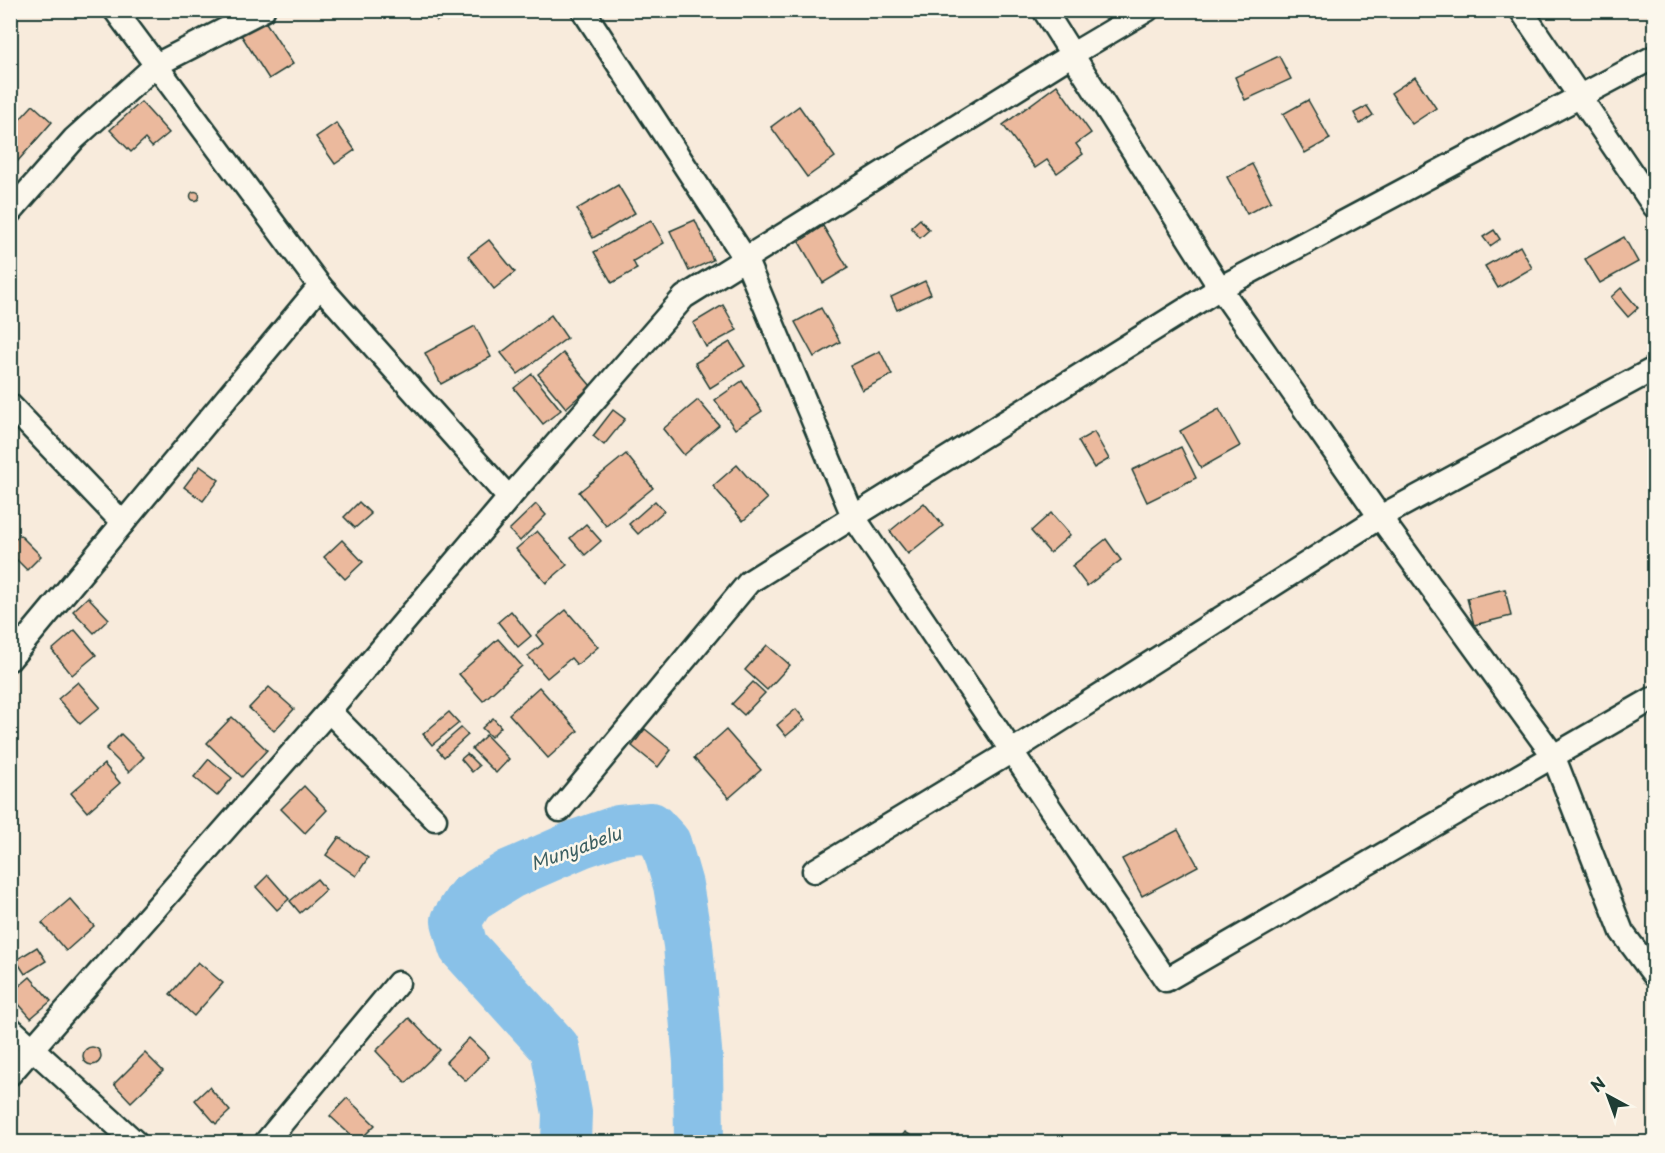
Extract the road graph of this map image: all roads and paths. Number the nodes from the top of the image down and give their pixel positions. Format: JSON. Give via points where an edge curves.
{"nodes":[{"id":1,"x":116,"y":10,"type":"edge"},
{"id":2,"x":263,"y":10,"type":"edge"},
{"id":3,"x":583,"y":10,"type":"edge"},
{"id":4,"x":1044,"y":10,"type":"edge"},
{"id":5,"x":1147,"y":10,"type":"edge"},
{"id":6,"x":1521,"y":10,"type":"edge"},
{"id":7,"x":1071,"y":55,"type":"junction"},
{"id":8,"x":1654,"y":57,"type":"edge"},
{"id":9,"x":156,"y":64,"type":"junction"},
{"id":10,"x":1580,"y":96,"type":"junction"},
{"id":11,"x":1654,"y":206,"type":"edge"},
{"id":12,"x":10,"y":212,"type":"edge"},
{"id":13,"x":746,"y":258,"type":"junction"},
{"id":14,"x":320,"y":286,"type":"junction"},
{"id":15,"x":1220,"y":288,"type":"junction"},
{"id":16,"x":1654,"y":369,"type":"edge"},
{"id":17,"x":10,"y":405,"type":"edge"},
{"id":18,"x":509,"y":498,"type":"junction"},
{"id":19,"x":853,"y":516,"type":"junction"},
{"id":20,"x":1380,"y":517,"type":"junction"},
{"id":21,"x":123,"y":522,"type":"junction"},
{"id":22,"x":10,"y":659,"type":"edge"},
{"id":23,"x":1654,"y":698,"type":"edge"},
{"id":24,"x":329,"y":711,"type":"junction"},
{"id":25,"x":1012,"y":751,"type":"junction"},
{"id":26,"x":1553,"y":755,"type":"junction"},
{"id":27,"x":560,"y":810,"type":"dead end"},
{"id":28,"x":435,"y":819,"type":"dead end"},
{"id":29,"x":814,"y":871,"type":"dead end"},
{"id":30,"x":1654,"y":975,"type":"edge"},
{"id":31,"x":398,"y":983,"type":"dead end"},
{"id":32,"x":10,"y":1028,"type":"edge"},
{"id":33,"x":32,"y":1048,"type":"junction"},
{"id":34,"x":10,"y":1074,"type":"edge"},
{"id":35,"x":135,"y":1143,"type":"edge"},
{"id":36,"x":266,"y":1143,"type":"edge"}],
"edges":[{"from":1,"to":9,"type":"street"},
{"from":2,"to":9,"type":"street"},
{"from":3,"to":13,"type":"street"},
{"from":4,"to":7,"type":"street"},
{"from":5,"to":7,"type":"street"},
{"from":6,"to":10,"type":"street"},
{"from":7,"to":13,"type":"street"},
{"from":7,"to":15,"type":"street"},
{"from":8,"to":10,"type":"street"},
{"from":9,"to":12,"type":"street","via":[[74,139]]},
{"from":9,"to":14,"type":"street"},
{"from":10,"to":11,"type":"street"},
{"from":10,"to":15,"type":"street"},
{"from":13,"to":18,"type":"street","via":[[684,297]]},
{"from":13,"to":19,"type":"street"},
{"from":14,"to":18,"type":"street"},
{"from":14,"to":21,"type":"street"},
{"from":15,"to":19,"type":"street"},
{"from":15,"to":20,"type":"street"},
{"from":16,"to":20,"type":"street"},
{"from":17,"to":21,"type":"street"},
{"from":18,"to":24,"type":"street"},
{"from":19,"to":25,"type":"street"},
{"from":19,"to":27,"type":"street","via":[[749,582]]},
{"from":20,"to":25,"type":"street"},
{"from":20,"to":26,"type":"street"},
{"from":21,"to":22,"type":"street"},
{"from":23,"to":26,"type":"street"},
{"from":24,"to":28,"type":"street"},
{"from":24,"to":33,"type":"street"},
{"from":25,"to":26,"type":"street","via":[[1166,980]]},
{"from":25,"to":29,"type":"street"},
{"from":26,"to":30,"type":"street","via":[[1622,932]]},
{"from":31,"to":36,"type":"street"},
{"from":32,"to":33,"type":"street"},
{"from":33,"to":34,"type":"street"},
{"from":33,"to":35,"type":"street"}]}
